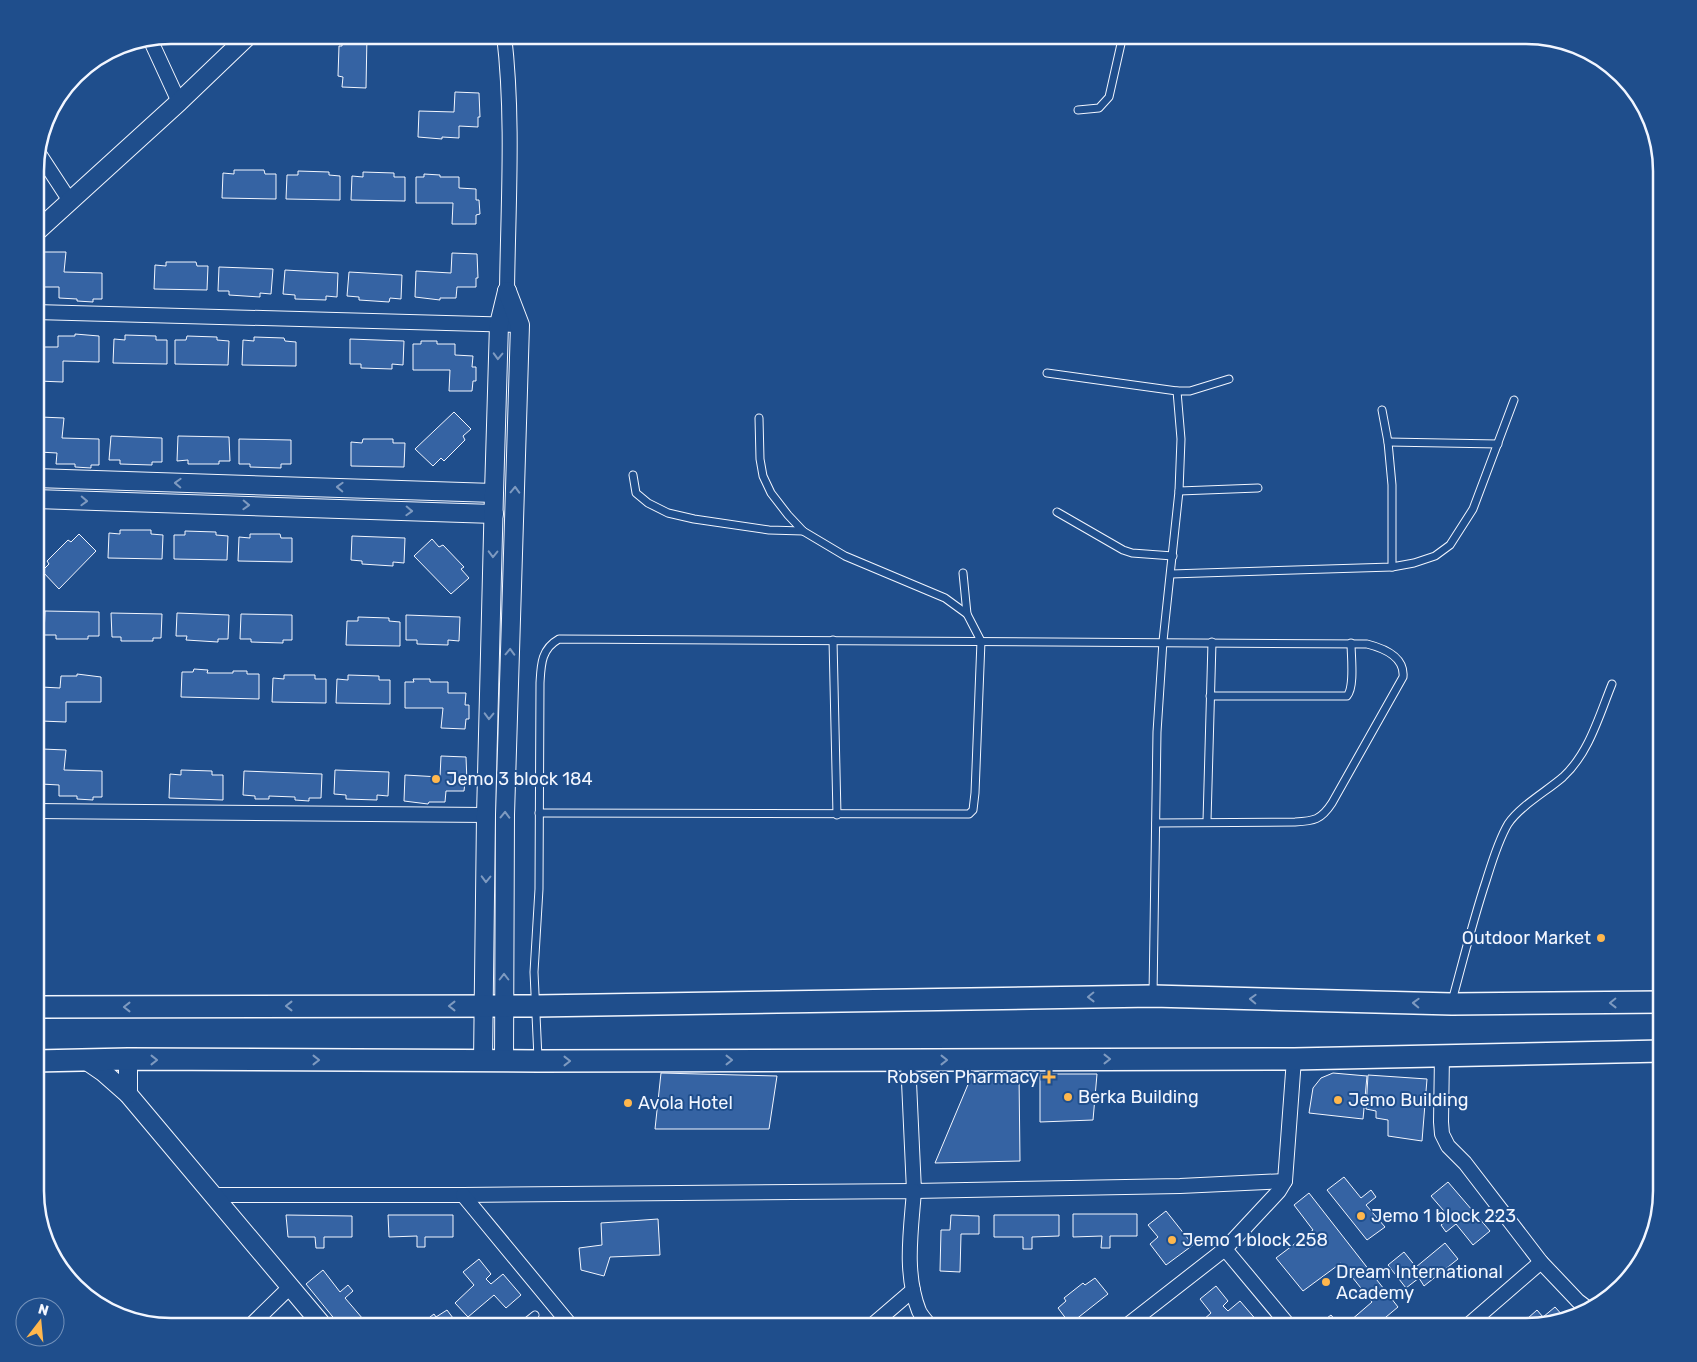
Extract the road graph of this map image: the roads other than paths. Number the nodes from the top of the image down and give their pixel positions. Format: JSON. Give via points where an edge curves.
{"nodes":[{"id":1,"x":234,"y":44,"type":"edge"},
{"id":2,"x":505,"y":44,"type":"edge"},
{"id":3,"x":1121,"y":44,"type":"edge"},
{"id":4,"x":153,"y":45,"type":"edge"},
{"id":5,"x":179,"y":102,"type":"junction"},
{"id":6,"x":1078,"y":110,"type":"dead end"},
{"id":7,"x":44,"y":161,"type":"edge"},
{"id":8,"x":70,"y":201,"type":"junction"},
{"id":9,"x":44,"y":225,"type":"edge"},
{"id":10,"x":507,"y":291,"type":"junction"},
{"id":11,"x":44,"y":312,"type":"edge"},
{"id":12,"x":499,"y":324,"type":"junction"},
{"id":13,"x":520,"y":325,"type":"junction"},
{"id":14,"x":1048,"y":373,"type":"dead end"},
{"id":15,"x":1229,"y":379,"type":"dead end"},
{"id":16,"x":1177,"y":391,"type":"junction"},
{"id":17,"x":1514,"y":400,"type":"dead end"},
{"id":18,"x":1382,"y":410,"type":"dead end"},
{"id":19,"x":759,"y":418,"type":"dead end"},
{"id":20,"x":1388,"y":442,"type":"junction"},
{"id":21,"x":1498,"y":444,"type":"junction"},
{"id":22,"x":633,"y":475,"type":"dead end"},
{"id":23,"x":44,"y":478,"type":"edge"},
{"id":24,"x":317,"y":487,"type":"junction"},
{"id":25,"x":1258,"y":488,"type":"dead end"},
{"id":26,"x":1179,"y":491,"type":"junction"},
{"id":27,"x":494,"y":493,"type":"junction"},
{"id":28,"x":44,"y":499,"type":"edge"},
{"id":29,"x":317,"y":508,"type":"junction"},
{"id":30,"x":1057,"y":512,"type":"dead end"},
{"id":31,"x":494,"y":514,"type":"junction"},
{"id":32,"x":803,"y":530,"type":"junction"},
{"id":33,"x":1173,"y":556,"type":"junction"},
{"id":34,"x":1392,"y":567,"type":"junction"},
{"id":35,"x":963,"y":573,"type":"dead end"},
{"id":36,"x":1171,"y":574,"type":"junction"},
{"id":37,"x":967,"y":614,"type":"junction"},
{"id":38,"x":833,"y":640,"type":"junction"},
{"id":39,"x":981,"y":641,"type":"junction"},
{"id":40,"x":1163,"y":641,"type":"junction"},
{"id":41,"x":1212,"y":642,"type":"junction"},
{"id":42,"x":1351,"y":643,"type":"junction"},
{"id":43,"x":1612,"y":684,"type":"dead end"},
{"id":44,"x":1210,"y":696,"type":"junction"},
{"id":45,"x":44,"y":811,"type":"edge"},
{"id":46,"x":539,"y":813,"type":"junction"},
{"id":47,"x":486,"y":815,"type":"junction"},
{"id":48,"x":837,"y":815,"type":"junction"},
{"id":49,"x":1207,"y":822,"type":"junction"},
{"id":50,"x":1156,"y":823,"type":"junction"},
{"id":51,"x":1153,"y":996,"type":"junction"},
{"id":52,"x":1653,"y":1002,"type":"edge"},
{"id":53,"x":1452,"y":1004,"type":"junction"},
{"id":54,"x":494,"y":1005,"type":"junction"},
{"id":55,"x":536,"y":1006,"type":"junction"},
{"id":56,"x":44,"y":1007,"type":"edge"},
{"id":57,"x":1653,"y":1051,"type":"edge"},
{"id":58,"x":1442,"y":1055,"type":"junction"},
{"id":59,"x":128,"y":1059,"type":"junction"},
{"id":60,"x":1294,"y":1059,"type":"junction"},
{"id":61,"x":908,"y":1060,"type":"junction"},
{"id":62,"x":44,"y":1061,"type":"edge"},
{"id":63,"x":483,"y":1061,"type":"junction"},
{"id":64,"x":504,"y":1061,"type":"junction"},
{"id":65,"x":538,"y":1061,"type":"junction"},
{"id":66,"x":87,"y":1062,"type":"junction"},
{"id":67,"x":128,"y":1094,"type":"junction"},
{"id":68,"x":1285,"y":1181,"type":"junction"},
{"id":69,"x":914,"y":1191,"type":"junction"},
{"id":70,"x":214,"y":1195,"type":"junction"},
{"id":71,"x":463,"y":1195,"type":"junction"},
{"id":72,"x":1225,"y":1249,"type":"junction"},
{"id":73,"x":1541,"y":1262,"type":"junction"},
{"id":74,"x":290,"y":1287,"type":"junction"},
{"id":75,"x":913,"y":1290,"type":"junction"},
{"id":76,"x":1583,"y":1305,"type":"edge"},
{"id":77,"x":535,"y":1315,"type":"dead end"},
{"id":78,"x":258,"y":1318,"type":"edge"},
{"id":79,"x":316,"y":1318,"type":"edge"},
{"id":80,"x":531,"y":1318,"type":"edge"},
{"id":81,"x":565,"y":1318,"type":"edge"},
{"id":82,"x":880,"y":1318,"type":"edge"},
{"id":83,"x":924,"y":1318,"type":"edge"},
{"id":84,"x":1137,"y":1318,"type":"edge"},
{"id":85,"x":1282,"y":1318,"type":"edge"},
{"id":86,"x":1476,"y":1318,"type":"edge"}],
"edges":[{"from":1,"to":5,"type":"street"},
{"from":2,"to":10,"type":"street","via":[[509,115]]},
{"from":3,"to":6,"type":"lane","via":[[1109,97],[1099,108]]},
{"from":4,"to":5,"type":"street"},
{"from":5,"to":8,"type":"street"},
{"from":7,"to":8,"type":"street"},
{"from":8,"to":9,"type":"street"},
{"from":10,"to":12,"type":"street"},
{"from":10,"to":13,"type":"street"},
{"from":11,"to":12,"type":"street"},
{"from":12,"to":13,"type":"street"},
{"from":12,"to":27,"type":"street","one_way":true},
{"from":54,"to":13,"type":"street","one_way":true,"via":[[505,815]]},
{"from":14,"to":16,"type":"lane"},
{"from":15,"to":16,"type":"lane","via":[[1190,391]]},
{"from":16,"to":26,"type":"lane","via":[[1181,439]]},
{"from":17,"to":21,"type":"lane"},
{"from":18,"to":20,"type":"lane"},
{"from":19,"to":32,"type":"lane","via":[[763,476],[788,515]]},
{"from":20,"to":21,"type":"lane"},
{"from":20,"to":34,"type":"lane","via":[[1392,485]]},
{"from":21,"to":34,"type":"lane","via":[[1473,509],[1450,545],[1435,556]]},
{"from":22,"to":32,"type":"lane","via":[[636,493],[668,513],[769,530]]},
{"from":24,"to":23,"type":"street","one_way":true},
{"from":27,"to":24,"type":"street","one_way":true},
{"from":24,"to":29,"type":"street"},
{"from":25,"to":26,"type":"lane"},
{"from":26,"to":33,"type":"lane"},
{"from":27,"to":31,"type":"street"},
{"from":28,"to":29,"type":"street","one_way":true},
{"from":29,"to":31,"type":"street","one_way":true},
{"from":30,"to":33,"type":"lane","via":[[1123,550]]},
{"from":31,"to":47,"type":"street","one_way":true},
{"from":32,"to":37,"type":"lane","via":[[845,556],[945,598]]},
{"from":33,"to":36,"type":"lane"},
{"from":34,"to":36,"type":"lane"},
{"from":35,"to":37,"type":"lane"},
{"from":36,"to":40,"type":"lane"},
{"from":37,"to":39,"type":"lane"},
{"from":38,"to":39,"type":"lane"},
{"from":38,"to":46,"type":"lane","via":[[570,638],[552,643],[542,660],[540,683]]},
{"from":38,"to":48,"type":"lane"},
{"from":39,"to":40,"type":"lane"},
{"from":39,"to":48,"type":"lane","via":[[973,810],[962,816]]},
{"from":40,"to":41,"type":"lane"},
{"from":40,"to":50,"type":"lane"},
{"from":41,"to":42,"type":"lane"},
{"from":41,"to":44,"type":"lane"},
{"from":42,"to":44,"type":"lane","via":[[1351,685],[1347,696]]},
{"from":42,"to":49,"type":"lane","via":[[1378,646],[1391,653],[1404,670],[1326,813],[1308,821]]},
{"from":43,"to":53,"type":"lane","via":[[1590,739],[1577,760],[1564,776],[1509,823],[1494,854],[1474,917]]},
{"from":44,"to":49,"type":"lane"},
{"from":45,"to":47,"type":"street"},
{"from":46,"to":48,"type":"lane"},
{"from":46,"to":55,"type":"lane","via":[[540,889],[534,972]]},
{"from":47,"to":54,"type":"street","one_way":true},
{"from":49,"to":50,"type":"lane"},
{"from":50,"to":51,"type":"lane"},
{"from":53,"to":51,"type":"main road","one_way":true},
{"from":51,"to":55,"type":"main road","one_way":true},
{"from":52,"to":53,"type":"main road","one_way":true},
{"from":54,"to":55,"type":"main road"},
{"from":54,"to":56,"type":"main road","one_way":true},
{"from":54,"to":63,"type":"street"},
{"from":54,"to":64,"type":"street"},
{"from":55,"to":65,"type":"lane"},
{"from":57,"to":58,"type":"main road"},
{"from":58,"to":60,"type":"main road"},
{"from":58,"to":73,"type":"street","via":[[1442,1134],[1448,1146],[1465,1163]]},
{"from":59,"to":63,"type":"main road","one_way":true},
{"from":59,"to":66,"type":"main road"},
{"from":59,"to":67,"type":"street"},
{"from":61,"to":60,"type":"main road","one_way":true},
{"from":60,"to":68,"type":"street"},
{"from":65,"to":61,"type":"main road","one_way":true},
{"from":61,"to":69,"type":"street"},
{"from":62,"to":66,"type":"main road"},
{"from":63,"to":64,"type":"main road"},
{"from":64,"to":65,"type":"main road"},
{"from":66,"to":67,"type":"street"},
{"from":67,"to":70,"type":"street"},
{"from":68,"to":69,"type":"street"},
{"from":68,"to":72,"type":"street","via":[[1272,1201]]},
{"from":69,"to":71,"type":"street"},
{"from":69,"to":75,"type":"street","via":[[910,1252]]},
{"from":70,"to":71,"type":"street"},
{"from":70,"to":74,"type":"street"},
{"from":71,"to":81,"type":"street"},
{"from":72,"to":84,"type":"street"},
{"from":72,"to":85,"type":"street"},
{"from":73,"to":76,"type":"street"},
{"from":73,"to":86,"type":"street"},
{"from":74,"to":78,"type":"street"},
{"from":74,"to":79,"type":"street"},
{"from":75,"to":82,"type":"street"},
{"from":75,"to":83,"type":"street"},
{"from":77,"to":80,"type":"lane"}]}
